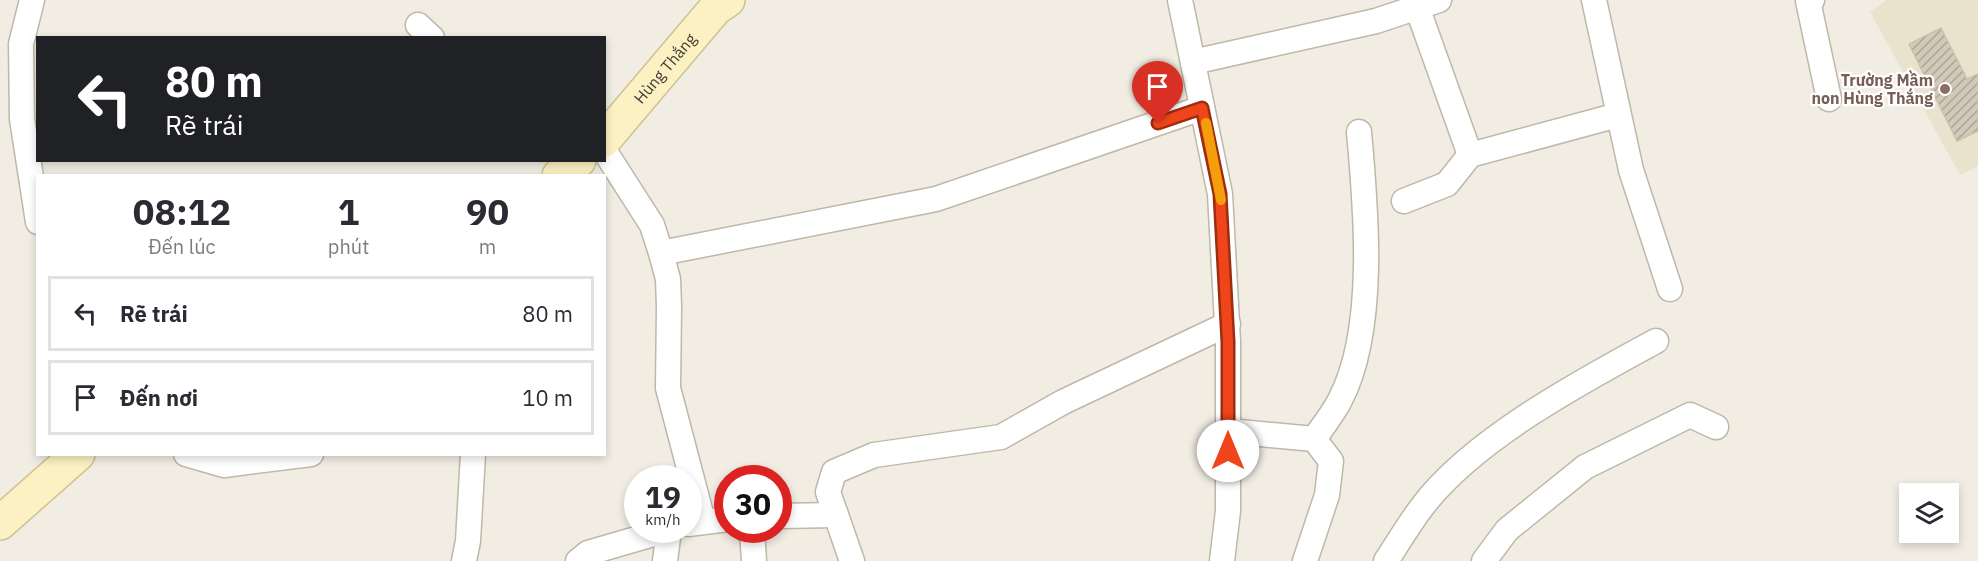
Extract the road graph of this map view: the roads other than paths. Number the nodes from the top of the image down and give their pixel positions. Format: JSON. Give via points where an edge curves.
{"nodes":[{"id":1,"x":32,"y":0,"type":"edge"},
{"id":2,"x":728,"y":0,"type":"edge"},
{"id":3,"x":1180,"y":0,"type":"edge"},
{"id":4,"x":1594,"y":0,"type":"edge"},
{"id":5,"x":1812,"y":0,"type":"edge"},
{"id":6,"x":1428,"y":4,"type":"edge"},
{"id":7,"x":1193,"y":62,"type":"junction"},
{"id":8,"x":1829,"y":99,"type":"dead end"},
{"id":9,"x":1202,"y":108,"type":"junction"},
{"id":10,"x":1618,"y":115,"type":"junction"},
{"id":11,"x":1359,"y":132,"type":"dead end"},
{"id":12,"x":606,"y":138,"type":"edge"},
{"id":13,"x":606,"y":153,"type":"edge"},
{"id":14,"x":1470,"y":155,"type":"junction"},
{"id":15,"x":1404,"y":201,"type":"dead end"},
{"id":16,"x":36,"y":208,"type":"edge"},
{"id":17,"x":661,"y":253,"type":"junction"},
{"id":18,"x":1670,"y":289,"type":"dead end"},
{"id":19,"x":1228,"y":324,"type":"junction"},
{"id":20,"x":1656,"y":340,"type":"dead end"},
{"id":21,"x":1716,"y":427,"type":"dead end"},
{"id":22,"x":1228,"y":431,"type":"junction"},
{"id":23,"x":1314,"y":439,"type":"junction"},
{"id":24,"x":193,"y":456,"type":"edge"},
{"id":25,"x":295,"y":456,"type":"edge"},
{"id":26,"x":473,"y":456,"type":"edge"},
{"id":27,"x":69,"y":458,"type":"edge"},
{"id":28,"x":684,"y":465,"type":"edge"},
{"id":29,"x":836,"y":514,"type":"junction"},
{"id":30,"x":792,"y":516,"type":"edge"},
{"id":31,"x":0,"y":523,"type":"edge"},
{"id":32,"x":624,"y":543,"type":"edge"},
{"id":33,"x":667,"y":543,"type":"edge"},
{"id":34,"x":753,"y":543,"type":"edge"},
{"id":35,"x":464,"y":561,"type":"edge"},
{"id":36,"x":578,"y":561,"type":"edge"},
{"id":37,"x":665,"y":561,"type":"edge"},
{"id":38,"x":754,"y":561,"type":"edge"},
{"id":39,"x":852,"y":561,"type":"edge"},
{"id":40,"x":1222,"y":561,"type":"edge"},
{"id":41,"x":1305,"y":561,"type":"edge"},
{"id":42,"x":1386,"y":561,"type":"edge"},
{"id":43,"x":1484,"y":561,"type":"edge"}],
"edges":[{"from":1,"to":16,"type":"street","via":[[21,44],[22,109]]},
{"from":2,"to":12,"type":"street","name":"Hùng Thắng","via":[[715,9]]},
{"from":3,"to":7,"type":"street"},
{"from":4,"to":10,"type":"street"},
{"from":5,"to":8,"type":"street","via":[[1808,2]]},
{"from":6,"to":7,"type":"street","via":[[1376,21]]},
{"from":6,"to":14,"type":"street"},
{"from":7,"to":9,"type":"street"},
{"from":9,"to":17,"type":"street","via":[[936,199]]},
{"from":9,"to":19,"type":"street","via":[[1220,194]]},
{"from":10,"to":14,"type":"street"},
{"from":10,"to":18,"type":"street"},
{"from":11,"to":23,"type":"street","via":[[1367,224],[1364,298],[1348,379],[1340,400]]},
{"from":13,"to":17,"type":"street","via":[[652,225]]},
{"from":14,"to":15,"type":"street","via":[[1447,184]]},
{"from":17,"to":28,"type":"street","via":[[668,279],[668,388]]},
{"from":19,"to":22,"type":"street"},
{"from":19,"to":29,"type":"street","via":[[1063,402],[1001,437],[874,455],[834,472],[828,492]]},
{"from":20,"to":42,"type":"street","via":[[1590,376],[1477,451],[1422,506]]},
{"from":21,"to":43,"type":"street","via":[[1690,415],[1585,467],[1508,530]]},
{"from":22,"to":23,"type":"street"},
{"from":22,"to":40,"type":"street","via":[[1228,511]]},
{"from":23,"to":41,"type":"street","via":[[1331,461],[1327,495]]},
{"from":24,"to":25,"type":"street","via":[[224,465]]},
{"from":26,"to":35,"type":"street"},
{"from":27,"to":31,"type":"street"},
{"from":29,"to":30,"type":"street"},
{"from":29,"to":39,"type":"street"},
{"from":32,"to":36,"type":"street","via":[[588,553]]},
{"from":33,"to":37,"type":"street"},
{"from":34,"to":38,"type":"street"}]}
